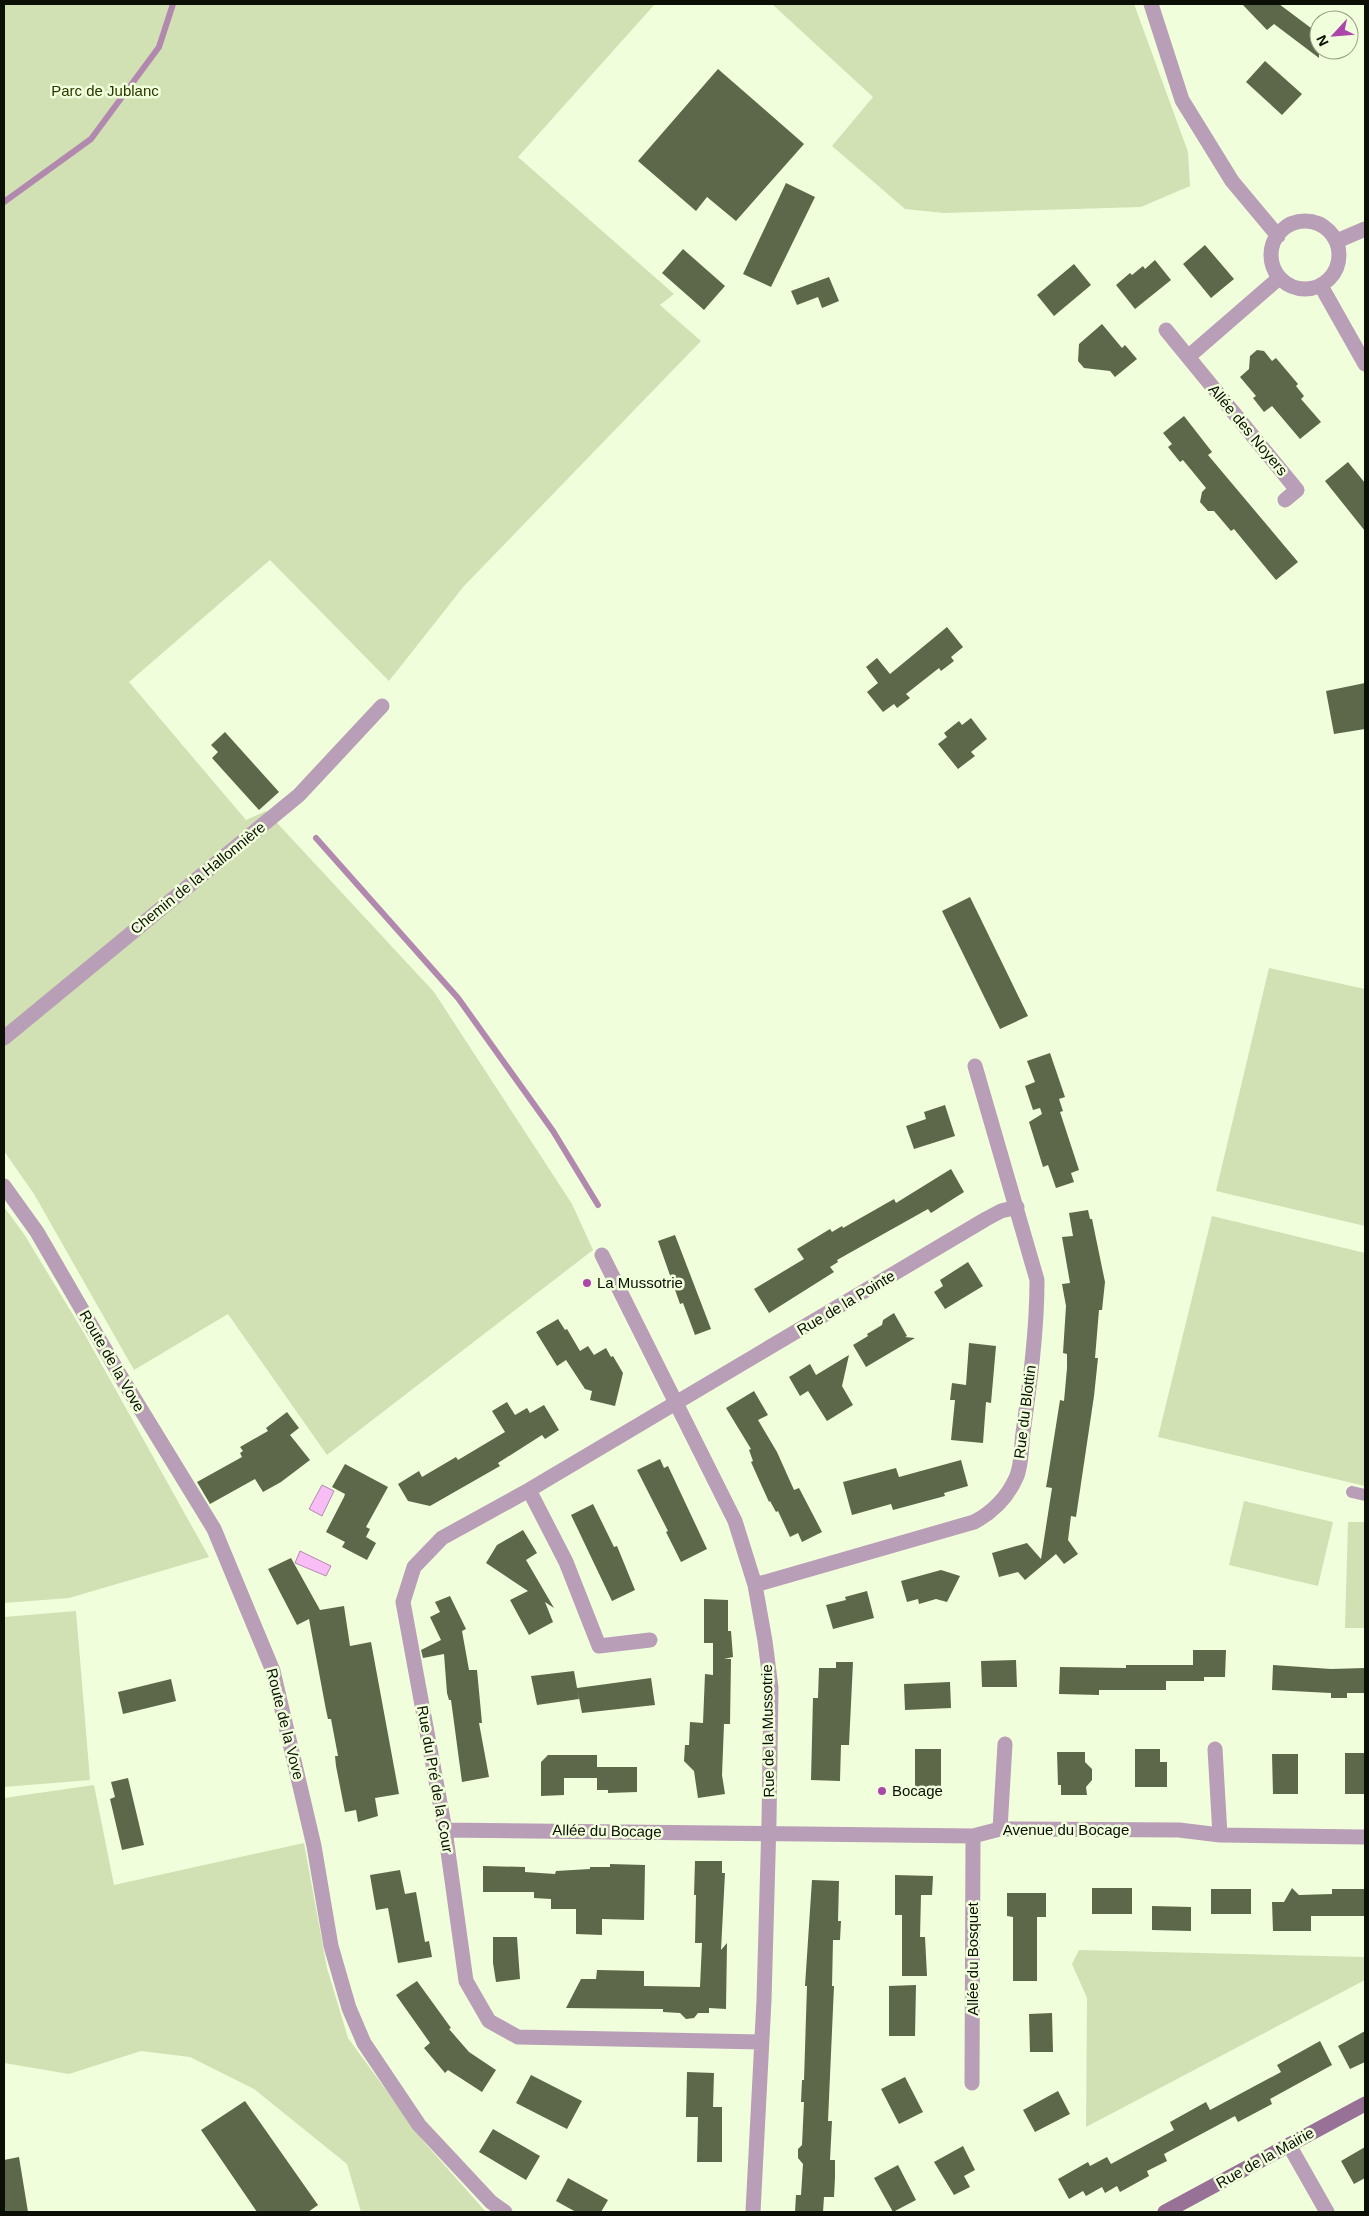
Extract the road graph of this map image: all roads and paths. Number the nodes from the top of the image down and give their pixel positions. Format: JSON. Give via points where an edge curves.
{"nodes":[{"id":1,"x":1151,"y":4,"type":"edge"},
{"id":2,"x":1365,"y":229,"type":"edge"},
{"id":3,"x":1278,"y":236,"type":"junction"},
{"id":4,"x":1337,"y":241,"type":"junction"},
{"id":5,"x":1279,"y":278,"type":"junction"},
{"id":6,"x":1320,"y":286,"type":"junction"},
{"id":7,"x":1166,"y":330,"type":"dead end"},
{"id":8,"x":1188,"y":357,"type":"junction"},
{"id":9,"x":1365,"y":364,"type":"edge"},
{"id":10,"x":1285,"y":500,"type":"dead end"},
{"id":11,"x":382,"y":706,"type":"dead end"},
{"id":12,"x":4,"y":1038,"type":"edge"},
{"id":13,"x":975,"y":1066,"type":"dead end"},
{"id":14,"x":4,"y":1186,"type":"edge"},
{"id":15,"x":1017,"y":1207,"type":"junction"},
{"id":16,"x":602,"y":1255,"type":"dead end"},
{"id":17,"x":676,"y":1403,"type":"junction"},
{"id":18,"x":529,"y":1490,"type":"junction"},
{"id":19,"x":1352,"y":1492,"type":"dead end"},
{"id":20,"x":1365,"y":1495,"type":"edge"},
{"id":21,"x":756,"y":1585,"type":"junction"},
{"id":22,"x":650,"y":1640,"type":"dead end"},
{"id":23,"x":1005,"y":1744,"type":"dead end"},
{"id":24,"x":1215,"y":1748,"type":"dead end"},
{"id":25,"x":1000,"y":1829,"type":"junction"},
{"id":26,"x":445,"y":1830,"type":"junction"},
{"id":27,"x":768,"y":1834,"type":"junction"},
{"id":28,"x":1220,"y":1835,"type":"junction"},
{"id":29,"x":973,"y":1836,"type":"junction"},
{"id":30,"x":1365,"y":1837,"type":"edge"},
{"id":31,"x":762,"y":2042,"type":"junction"},
{"id":32,"x":972,"y":2083,"type":"dead end"},
{"id":33,"x":1365,"y":2104,"type":"edge"},
{"id":34,"x":1289,"y":2145,"type":"junction"},
{"id":35,"x":505,"y":2212,"type":"edge"},
{"id":36,"x":753,"y":2212,"type":"edge"},
{"id":37,"x":1166,"y":2212,"type":"edge"},
{"id":38,"x":1327,"y":2212,"type":"edge"}],
"edges":[{"from":1,"to":3,"type":"street","via":[[1182,100],[1232,181]]},
{"from":2,"to":4,"type":"street"},
{"from":3,"to":4,"type":"street","via":[[1296,222],[1310,221],[1328,230]]},
{"from":3,"to":5,"type":"street","via":[[1273,243],[1272,260]]},
{"from":4,"to":6,"type":"street","via":[[1340,258],[1336,270]]},
{"from":5,"to":6,"type":"street","via":[[1294,288]]},
{"from":5,"to":8,"type":"street"},
{"from":6,"to":9,"type":"street"},
{"from":7,"to":8,"type":"street","name":"Allée des Noyers"},
{"from":8,"to":10,"type":"street","name":"Allée des Noyers","via":[[1297,490]]},
{"from":11,"to":12,"type":"street","name":"Chemin de la Hallonnière","via":[[299,796]]},
{"from":13,"to":15,"type":"street","name":"Rue du Blottin"},
{"from":14,"to":35,"type":"street","name":"Route de la Vove","via":[[37,1232],[214,1529],[244,1600],[273,1671],[314,1846],[331,1946],[349,2008],[364,2043],[420,2125],[491,2202]]},
{"from":15,"to":17,"type":"street","name":"Rue de la Pointe","via":[[986,1219]]},
{"from":15,"to":21,"type":"street","name":"Rue du Blottin","via":[[1037,1280],[1037,1306],[1017,1476],[1006,1497],[974,1522]]},
{"from":16,"to":17,"type":"street","name":"Rue de la Mussotrie"},
{"from":17,"to":18,"type":"street","name":"Rue du Pré de la Cour"},
{"from":17,"to":21,"type":"street","name":"Rue de la Mussotrie","via":[[735,1521]]},
{"from":18,"to":22,"type":"street","via":[[566,1562],[599,1646]]},
{"from":18,"to":26,"type":"street","name":"Rue du Pré de la Cour","via":[[442,1538],[414,1567],[403,1602]]},
{"from":19,"to":20,"type":"lane"},
{"from":21,"to":27,"type":"street","name":"Rue de la Mussotrie","via":[[771,1688]]},
{"from":23,"to":25,"type":"street"},
{"from":24,"to":28,"type":"street"},
{"from":25,"to":28,"type":"street","name":"Avenue du Bocage","via":[[1179,1830]]},
{"from":25,"to":29,"type":"street","name":"Avenue du Bocage"},
{"from":26,"to":27,"type":"street","name":"Allée du Bocage"},
{"from":26,"to":31,"type":"street","name":"Rue du Pré de la Cour","via":[[466,1981],[490,2021],[518,2037]]},
{"from":27,"to":29,"type":"street","name":"Avenue du Bocage"},
{"from":27,"to":31,"type":"street","name":"Rue de la Mussotrie"},
{"from":28,"to":30,"type":"street","name":"Avenue du Bocage"},
{"from":29,"to":32,"type":"street","name":"Allée du Bosquet"},
{"from":31,"to":36,"type":"street","name":"Rue de la Mussotrie"},
{"from":33,"to":34,"type":"street","name":"Rue de la Mairie"},
{"from":34,"to":37,"type":"street","name":"Rue de la Mairie"},
{"from":34,"to":38,"type":"street"}]}
